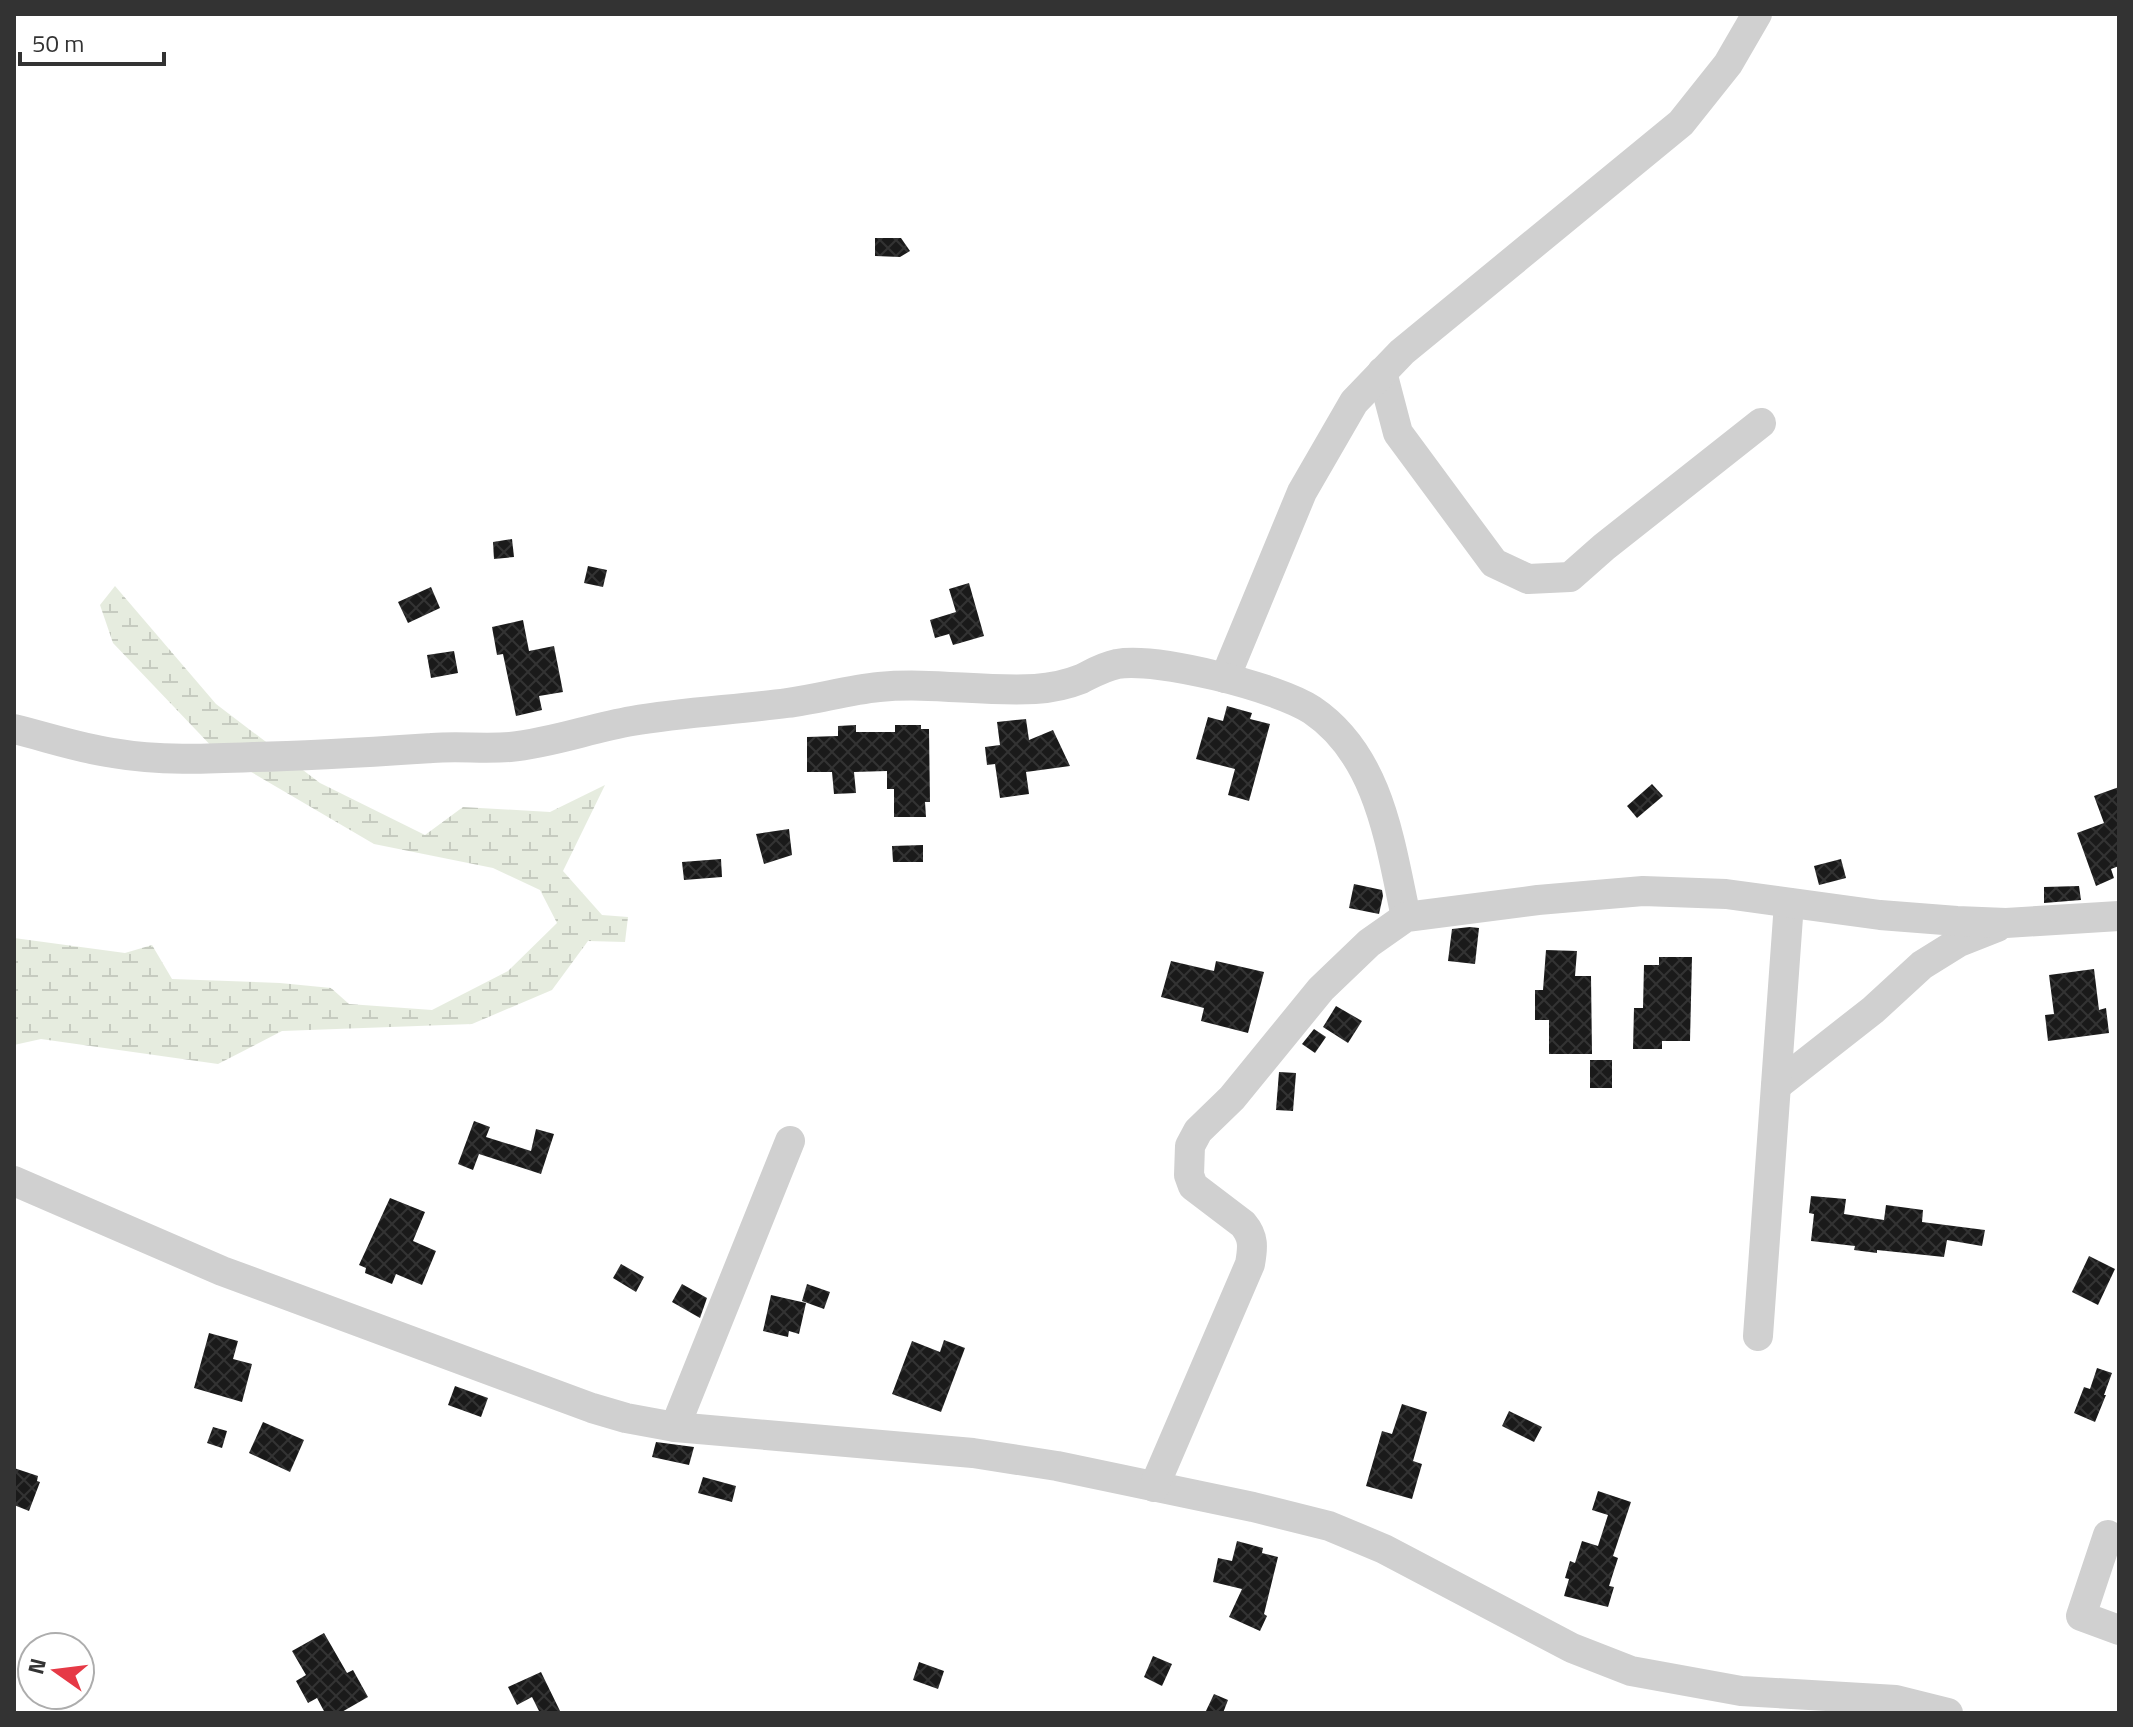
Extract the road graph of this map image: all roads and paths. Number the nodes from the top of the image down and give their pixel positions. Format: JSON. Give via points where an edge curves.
{"nodes":[{"id":1,"x":1757,"y":14,"type":"edge"},
{"id":2,"x":1382,"y":372,"type":"junction"},
{"id":3,"x":1761,"y":423,"type":"dead end"},
{"id":4,"x":1225,"y":678,"type":"junction"},
{"id":5,"x":14,"y":729,"type":"edge"},
{"id":6,"x":1789,"y":903,"type":"junction"},
{"id":7,"x":2119,"y":916,"type":"edge"},
{"id":8,"x":1406,"y":917,"type":"junction"},
{"id":9,"x":2006,"y":923,"type":"junction"},
{"id":10,"x":1776,"y":1086,"type":"junction"},
{"id":11,"x":790,"y":1141,"type":"dead end"},
{"id":12,"x":14,"y":1181,"type":"edge"},
{"id":13,"x":1758,"y":1336,"type":"dead end"},
{"id":14,"x":675,"y":1427,"type":"junction"},
{"id":15,"x":1154,"y":1487,"type":"junction"},
{"id":16,"x":2108,"y":1535,"type":"dead end"},
{"id":17,"x":2119,"y":1630,"type":"edge"},
{"id":18,"x":1948,"y":1713,"type":"edge"}],
"edges":[{"from":1,"to":2,"type":"street","via":[[1728,64],[1681,123]]},
{"from":2,"to":3,"type":"street","via":[[1398,433],[1494,563],[1528,579],[1570,577]]},
{"from":2,"to":4,"type":"street","via":[[1354,402],[1302,492]]},
{"from":4,"to":5,"type":"street","via":[[1133,662],[1046,688],[881,687],[789,703],[686,712],[510,747],[299,756],[147,757]]},
{"from":4,"to":8,"type":"street","via":[[1311,710],[1355,751],[1390,838]]},
{"from":6,"to":8,"type":"street","via":[[1643,891]]},
{"from":6,"to":9,"type":"street"},
{"from":6,"to":10,"type":"street"},
{"from":7,"to":9,"type":"street"},
{"from":8,"to":15,"type":"street","via":[[1369,943],[1321,989],[1190,1146],[1193,1186],[1243,1224],[1253,1249]]},
{"from":9,"to":10,"type":"street","via":[[1959,942],[1922,965]]},
{"from":10,"to":13,"type":"street"},
{"from":11,"to":14,"type":"street"},
{"from":12,"to":14,"type":"street","via":[[222,1271],[466,1362],[592,1408]]},
{"from":14,"to":15,"type":"street","via":[[973,1453]]},
{"from":15,"to":18,"type":"street","via":[[1329,1526],[1384,1549],[1572,1648],[1631,1671],[1741,1691],[1896,1700]]},
{"from":16,"to":17,"type":"street","via":[[2081,1616]]}]}
